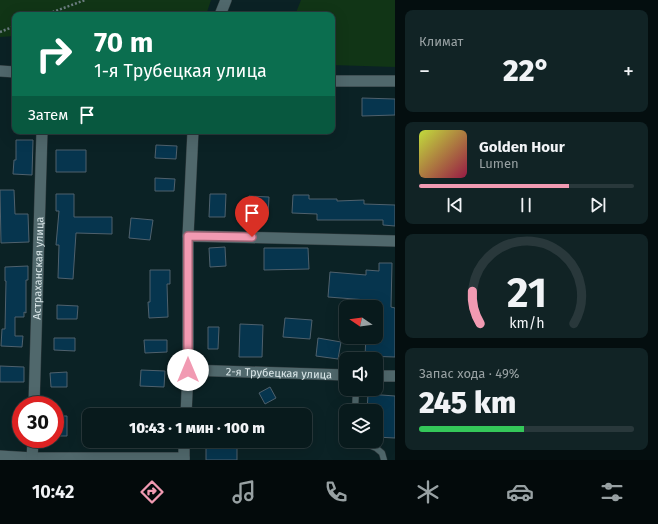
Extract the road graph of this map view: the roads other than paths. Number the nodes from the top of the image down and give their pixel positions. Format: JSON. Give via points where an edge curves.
{"nodes":[{"id":1,"x":226,"y":0,"type":"edge"},
{"id":2,"x":221,"y":12,"type":"edge"},
{"id":3,"x":0,"y":71,"type":"edge"},
{"id":4,"x":12,"y":72,"type":"edge"},
{"id":5,"x":335,"y":81,"type":"edge"},
{"id":6,"x":395,"y":81,"type":"edge"},
{"id":7,"x":42,"y":134,"type":"edge"},
{"id":8,"x":192,"y":134,"type":"edge"},
{"id":9,"x":188,"y":236,"type":"junction"},
{"id":10,"x":395,"y":241,"type":"edge"},
{"id":11,"x":188,"y":370,"type":"junction"},
{"id":12,"x":339,"y":375,"type":"edge"},
{"id":13,"x":383,"y":376,"type":"edge"},
{"id":14,"x":395,"y":376,"type":"edge"},
{"id":15,"x":34,"y":396,"type":"edge"},
{"id":16,"x":186,"y":408,"type":"edge"},
{"id":17,"x":33,"y":448,"type":"edge"},
{"id":18,"x":184,"y":448,"type":"edge"},
{"id":19,"x":376,"y":448,"type":"edge"},
{"id":20,"x":0,"y":456,"type":"edge"},
{"id":21,"x":32,"y":459,"type":"edge"},
{"id":22,"x":184,"y":459,"type":"edge"},
{"id":23,"x":384,"y":460,"type":"edge"}],
"edges":[{"from":1,"to":2,"type":"street"},
{"from":3,"to":4,"type":"street"},
{"from":5,"to":6,"type":"street"},
{"from":7,"to":15,"type":"street","name":"Астраханская улица"},
{"from":8,"to":9,"type":"street"},
{"from":9,"to":10,"type":"street"},
{"from":9,"to":11,"type":"street"},
{"from":11,"to":12,"type":"street","name":"2-я Трубецкая улица"},
{"from":11,"to":16,"type":"street"},
{"from":13,"to":14,"type":"street"},
{"from":17,"to":21,"type":"street"},
{"from":18,"to":22,"type":"street"},
{"from":19,"to":23,"type":"lane","via":[[382,453]]},
{"from":20,"to":21,"type":"street"},
{"from":21,"to":22,"type":"street"}]}
